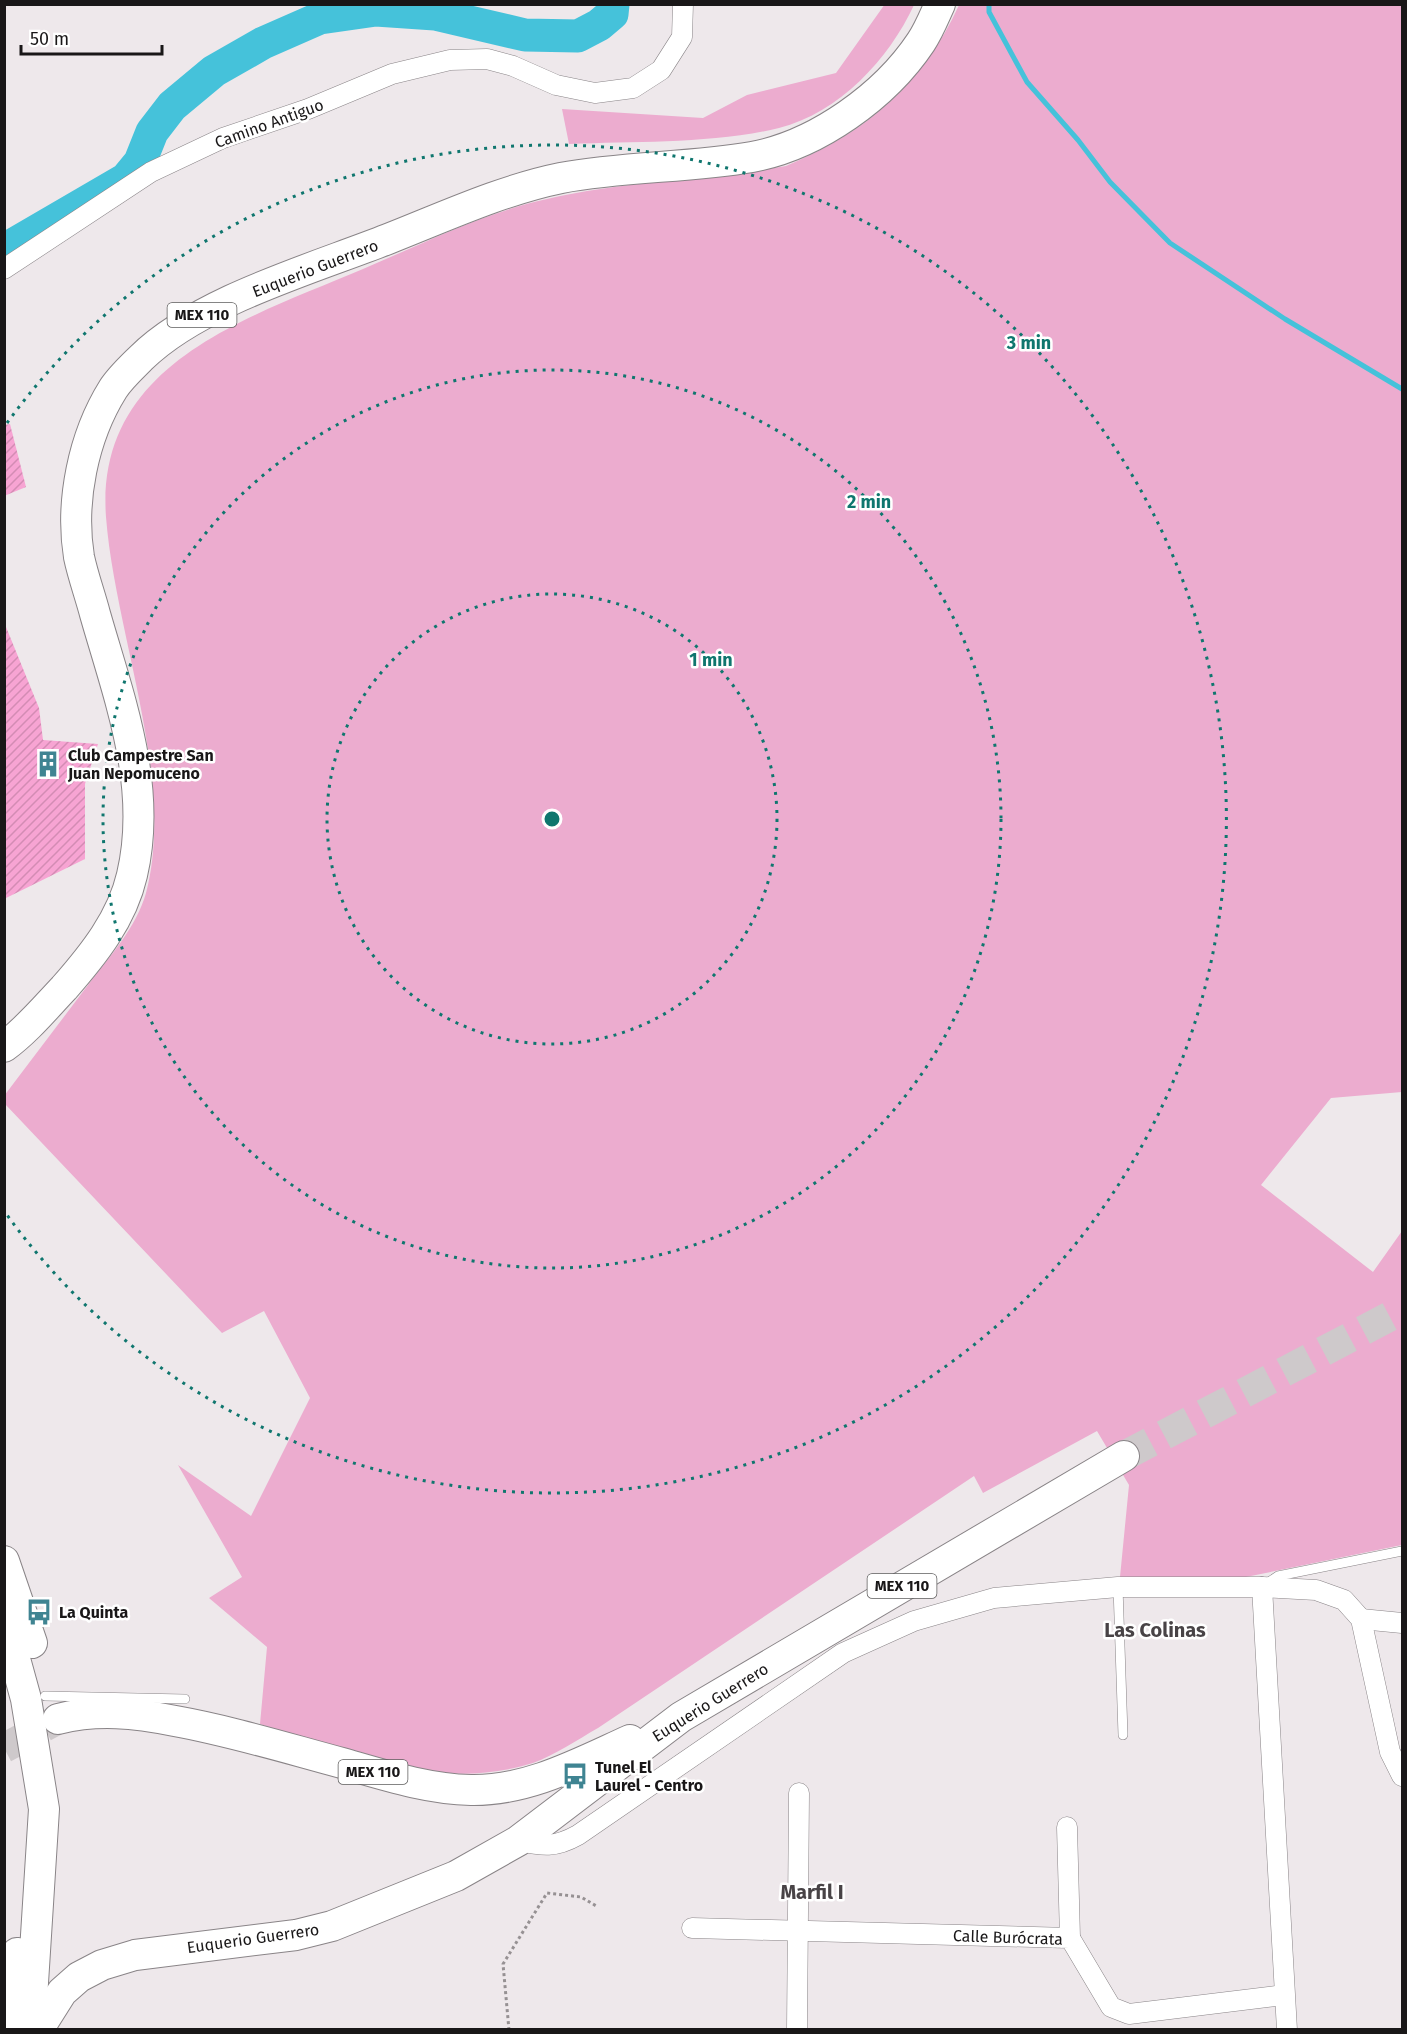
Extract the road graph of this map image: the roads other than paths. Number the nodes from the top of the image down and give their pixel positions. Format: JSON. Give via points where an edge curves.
{"nodes":[{"id":1,"x":683,"y":4,"type":"edge"},
{"id":2,"x":940,"y":4,"type":"edge"},
{"id":3,"x":4,"y":269,"type":"edge"},
{"id":4,"x":7,"y":1047,"type":"edge"},
{"id":5,"x":1124,"y":1456,"type":"tunnel mouth"},
{"id":6,"x":1402,"y":1551,"type":"edge"},
{"id":7,"x":4,"y":1561,"type":"edge"},
{"id":8,"x":1118,"y":1587,"type":"junction"},
{"id":9,"x":1262,"y":1587,"type":"junction"},
{"id":10,"x":4,"y":1619,"type":"edge"},
{"id":11,"x":1361,"y":1619,"type":"junction"},
{"id":12,"x":1402,"y":1624,"type":"edge"},
{"id":13,"x":4,"y":1682,"type":"edge"},
{"id":14,"x":185,"y":1699,"type":"dead end"},
{"id":15,"x":51,"y":1708,"type":"junction"},
{"id":16,"x":681,"y":1717,"type":"junction"},
{"id":17,"x":1123,"y":1735,"type":"dead end"},
{"id":18,"x":1402,"y":1776,"type":"edge"},
{"id":19,"x":799,"y":1793,"type":"dead end"},
{"id":20,"x":44,"y":1809,"type":"junction"},
{"id":21,"x":1067,"y":1827,"type":"dead end"},
{"id":22,"x":518,"y":1840,"type":"junction"},
{"id":23,"x":692,"y":1928,"type":"dead end"},
{"id":24,"x":799,"y":1930,"type":"junction"},
{"id":25,"x":1070,"y":1938,"type":"junction"},
{"id":26,"x":1284,"y":1995,"type":"junction"},
{"id":27,"x":8,"y":2030,"type":"edge"},
{"id":28,"x":30,"y":2030,"type":"edge"},
{"id":29,"x":38,"y":2030,"type":"edge"},
{"id":30,"x":797,"y":2030,"type":"edge"},
{"id":31,"x":1287,"y":2030,"type":"edge"}],
"edges":[{"from":1,"to":3,"type":"street","name":"Camino Antiguo","via":[[682,37],[661,70],[633,88],[595,93],[556,85],[487,59],[450,60],[392,74],[223,138],[151,172]]},
{"from":2,"to":4,"type":"main road","name":"Euquerio Guerrero","number":"MEX 110","via":[[921,42],[894,75],[857,108],[809,138],[757,156],[606,172],[507,193],[220,305],[174,331],[114,386],[95,426],[82,468],[76,510],[79,558],[131,741],[138,838],[131,879],[113,926],[82,967]]},
{"from":5,"to":16,"type":"main road","name":"Euquerio Guerrero","number":"MEX 110"},
{"from":6,"to":9,"type":"lane","via":[[1278,1576]]},
{"from":7,"to":15,"type":"main road"},
{"from":8,"to":9,"type":"street"},
{"from":8,"to":17,"type":"lane"},
{"from":8,"to":22,"type":"street","via":[[994,1598],[914,1621],[843,1653],[561,1845]]},
{"from":9,"to":11,"type":"street","via":[[1316,1590],[1344,1600]]},
{"from":9,"to":26,"type":"street"},
{"from":10,"to":20,"type":"main road","via":[[26,1699]]},
{"from":11,"to":12,"type":"street"},
{"from":11,"to":18,"type":"street","via":[[1390,1752]]},
{"from":13,"to":27,"type":"main road","via":[[23,1770],[24,1839],[22,1899]]},
{"from":14,"to":15,"type":"lane"},
{"from":15,"to":16,"type":"main road","number":"MEX 110","via":[[78,1714],[109,1712],[167,1719],[258,1739],[410,1781],[472,1790],[553,1774]]},
{"from":15,"to":20,"type":"main road"},
{"from":16,"to":22,"type":"main road","name":"Euquerio Guerrero","number":"MEX 110"},
{"from":19,"to":24,"type":"street"},
{"from":20,"to":28,"type":"main road"},
{"from":21,"to":25,"type":"street"},
{"from":22,"to":29,"type":"main road","name":"Euquerio Guerrero","number":"MEX 110","via":[[456,1876],[332,1926],[296,1935],[135,1955],[102,1965],[62,1992]]},
{"from":23,"to":24,"type":"street","name":"Calle Burócrata"},
{"from":24,"to":25,"type":"street","name":"Calle Burócrata"},
{"from":24,"to":30,"type":"street"},
{"from":25,"to":26,"type":"street","name":"Calle Burócrata","via":[[1111,2007],[1129,2014]]},
{"from":26,"to":31,"type":"street"}]}
